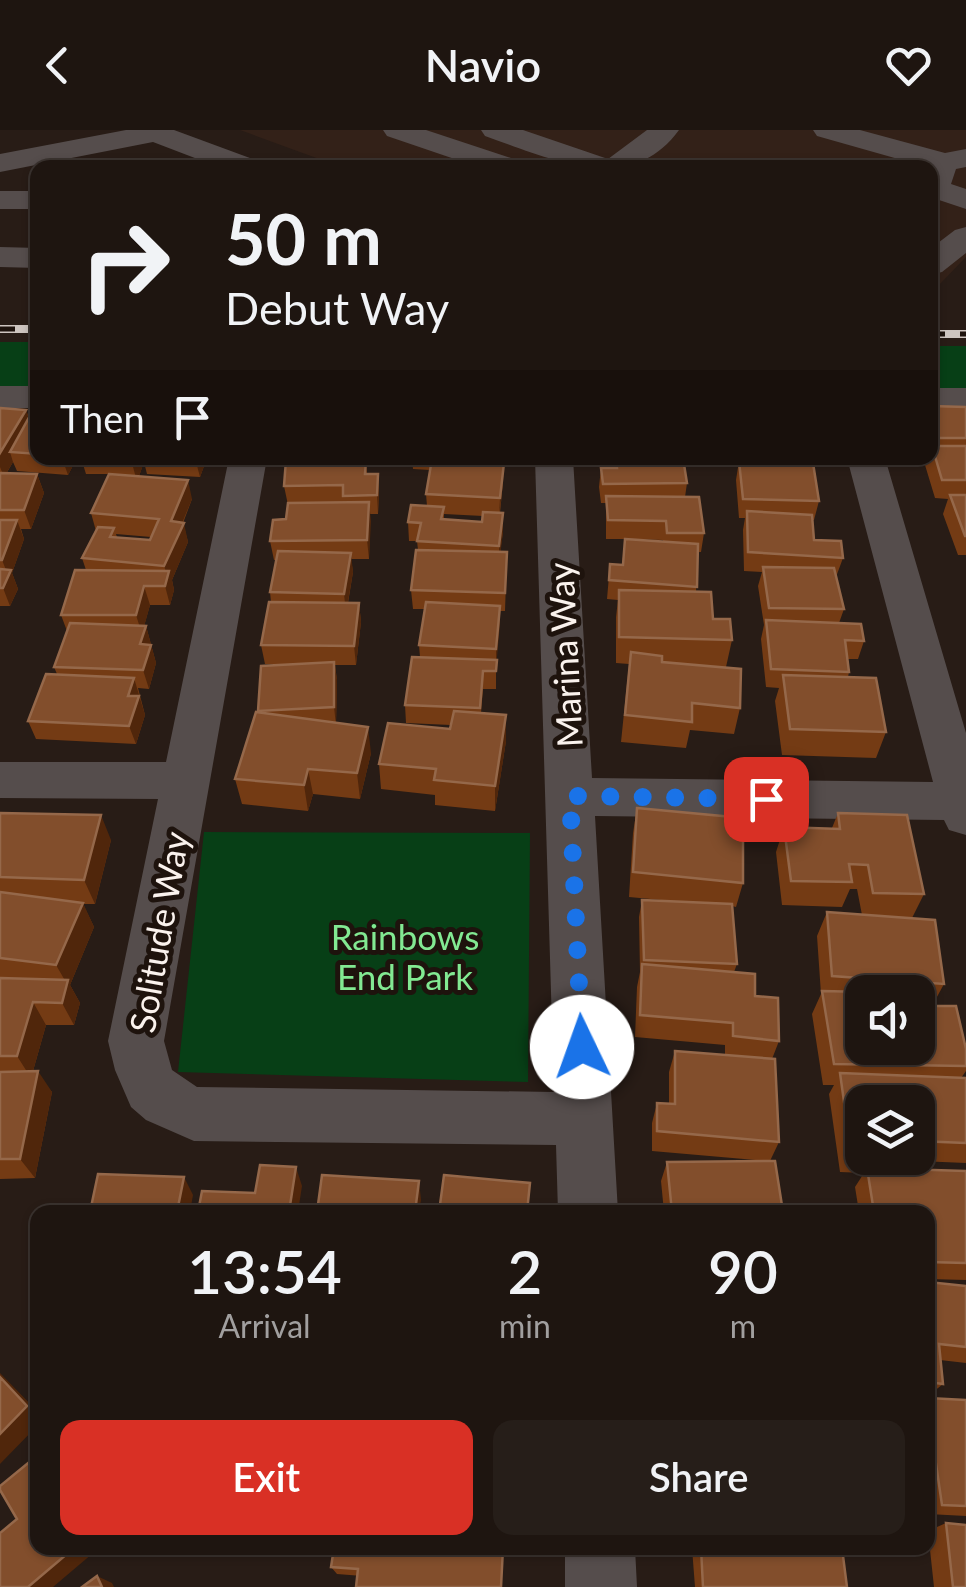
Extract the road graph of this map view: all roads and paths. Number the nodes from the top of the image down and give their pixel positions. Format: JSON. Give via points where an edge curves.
{"nodes":[{"id":1,"x":397,"y":130,"type":"edge"},
{"id":2,"x":495,"y":130,"type":"edge"},
{"id":3,"x":828,"y":130,"type":"edge"},
{"id":4,"x":616,"y":135,"type":"dead end"},
{"id":5,"x":655,"y":137,"type":"edge"},
{"id":6,"x":228,"y":160,"type":"edge"},
{"id":7,"x":488,"y":160,"type":"edge"},
{"id":8,"x":583,"y":160,"type":"edge"},
{"id":9,"x":625,"y":160,"type":"edge"},
{"id":10,"x":905,"y":160,"type":"edge"},
{"id":11,"x":0,"y":163,"type":"edge"},
{"id":12,"x":943,"y":175,"type":"edge"},
{"id":13,"x":0,"y":200,"type":"edge"},
{"id":14,"x":30,"y":200,"type":"edge"},
{"id":15,"x":966,"y":200,"type":"edge"},
{"id":16,"x":0,"y":228,"type":"edge"},
{"id":17,"x":30,"y":228,"type":"edge"},
{"id":18,"x":966,"y":237,"type":"edge"},
{"id":19,"x":0,"y":257,"type":"edge"},
{"id":20,"x":30,"y":258,"type":"edge"},
{"id":21,"x":938,"y":259,"type":"edge"},
{"id":22,"x":0,"y":397,"type":"edge"},
{"id":23,"x":30,"y":397,"type":"edge"},
{"id":24,"x":938,"y":399,"type":"edge"},
{"id":25,"x":966,"y":399,"type":"edge"},
{"id":26,"x":247,"y":465,"type":"edge"},
{"id":27,"x":554,"y":465,"type":"edge"},
{"id":28,"x":868,"y":465,"type":"edge"},
{"id":29,"x":0,"y":780,"type":"edge"},
{"id":30,"x":186,"y":781,"type":"junction"},
{"id":31,"x":570,"y":796,"type":"junction"},
{"id":32,"x":964,"y":809,"type":"edge"},
{"id":33,"x":585,"y":1119,"type":"junction"},
{"id":34,"x":588,"y":1205,"type":"edge"},
{"id":35,"x":600,"y":1555,"type":"edge"},
{"id":36,"x":601,"y":1587,"type":"edge"}],
"edges":[{"from":1,"to":7,"type":"street"},
{"from":2,"to":8,"type":"street"},
{"from":3,"to":10,"type":"street"},
{"from":4,"to":5,"type":"street"},
{"from":5,"to":9,"type":"street"},
{"from":6,"to":11,"type":"street","via":[[155,133]]},
{"from":12,"to":15,"type":"street"},
{"from":13,"to":14,"type":"street"},
{"from":16,"to":17,"type":"street"},
{"from":18,"to":21,"type":"street"},
{"from":19,"to":20,"type":"street"},
{"from":22,"to":23,"type":"street"},
{"from":24,"to":25,"type":"street"},
{"from":26,"to":30,"type":"street","name":"Solitude Way"},
{"from":27,"to":31,"type":"street","name":"Marina Way"},
{"from":28,"to":32,"type":"street"},
{"from":29,"to":30,"type":"street"},
{"from":30,"to":33,"type":"street","name":"Solitude Way","via":[[136,1041],[146,1084],[165,1102],[194,1114]]},
{"from":31,"to":32,"type":"street"},
{"from":31,"to":33,"type":"street","name":"Marina Way"},
{"from":33,"to":34,"type":"street","name":"Marina Way"},
{"from":35,"to":36,"type":"street"}]}
